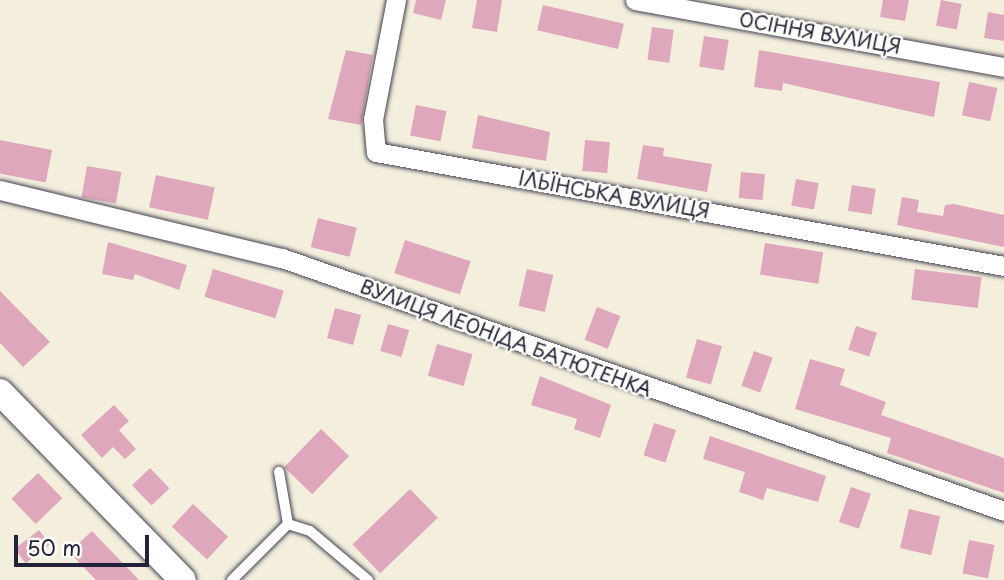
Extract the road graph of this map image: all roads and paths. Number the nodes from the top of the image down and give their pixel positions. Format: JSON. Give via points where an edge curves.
{"nodes":[{"id":1,"x":396,"y":0,"type":"edge"},
{"id":2,"x":635,"y":0,"type":"edge"},
{"id":3,"x":1004,"y":67,"type":"edge"},
{"id":4,"x":0,"y":190,"type":"edge"},
{"id":5,"x":1004,"y":267,"type":"edge"},
{"id":6,"x":0,"y":392,"type":"edge"},
{"id":7,"x":278,"y":472,"type":"dead end"},
{"id":8,"x":1004,"y":511,"type":"edge"},
{"id":9,"x":288,"y":524,"type":"junction"},
{"id":10,"x":181,"y":579,"type":"edge"},
{"id":11,"x":232,"y":580,"type":"edge"},
{"id":12,"x":368,"y":580,"type":"edge"}],
"edges":[{"from":1,"to":5,"type":"street","name":"ІЛЬЇНСЬКА ВУЛИЦЯ","via":[[373,120],[376,152]]},
{"from":2,"to":3,"type":"street","name":"ОСІННЯ ВУЛИЦЯ"},
{"from":4,"to":8,"type":"street","name":"ВУЛИЦЯ ЛЕОНІДА БАТЮТЕНКА","via":[[282,258]]},
{"from":6,"to":10,"type":"main road"},
{"from":7,"to":9,"type":"lane"},
{"from":9,"to":11,"type":"lane"},
{"from":9,"to":12,"type":"lane","via":[[310,531]]}]}
